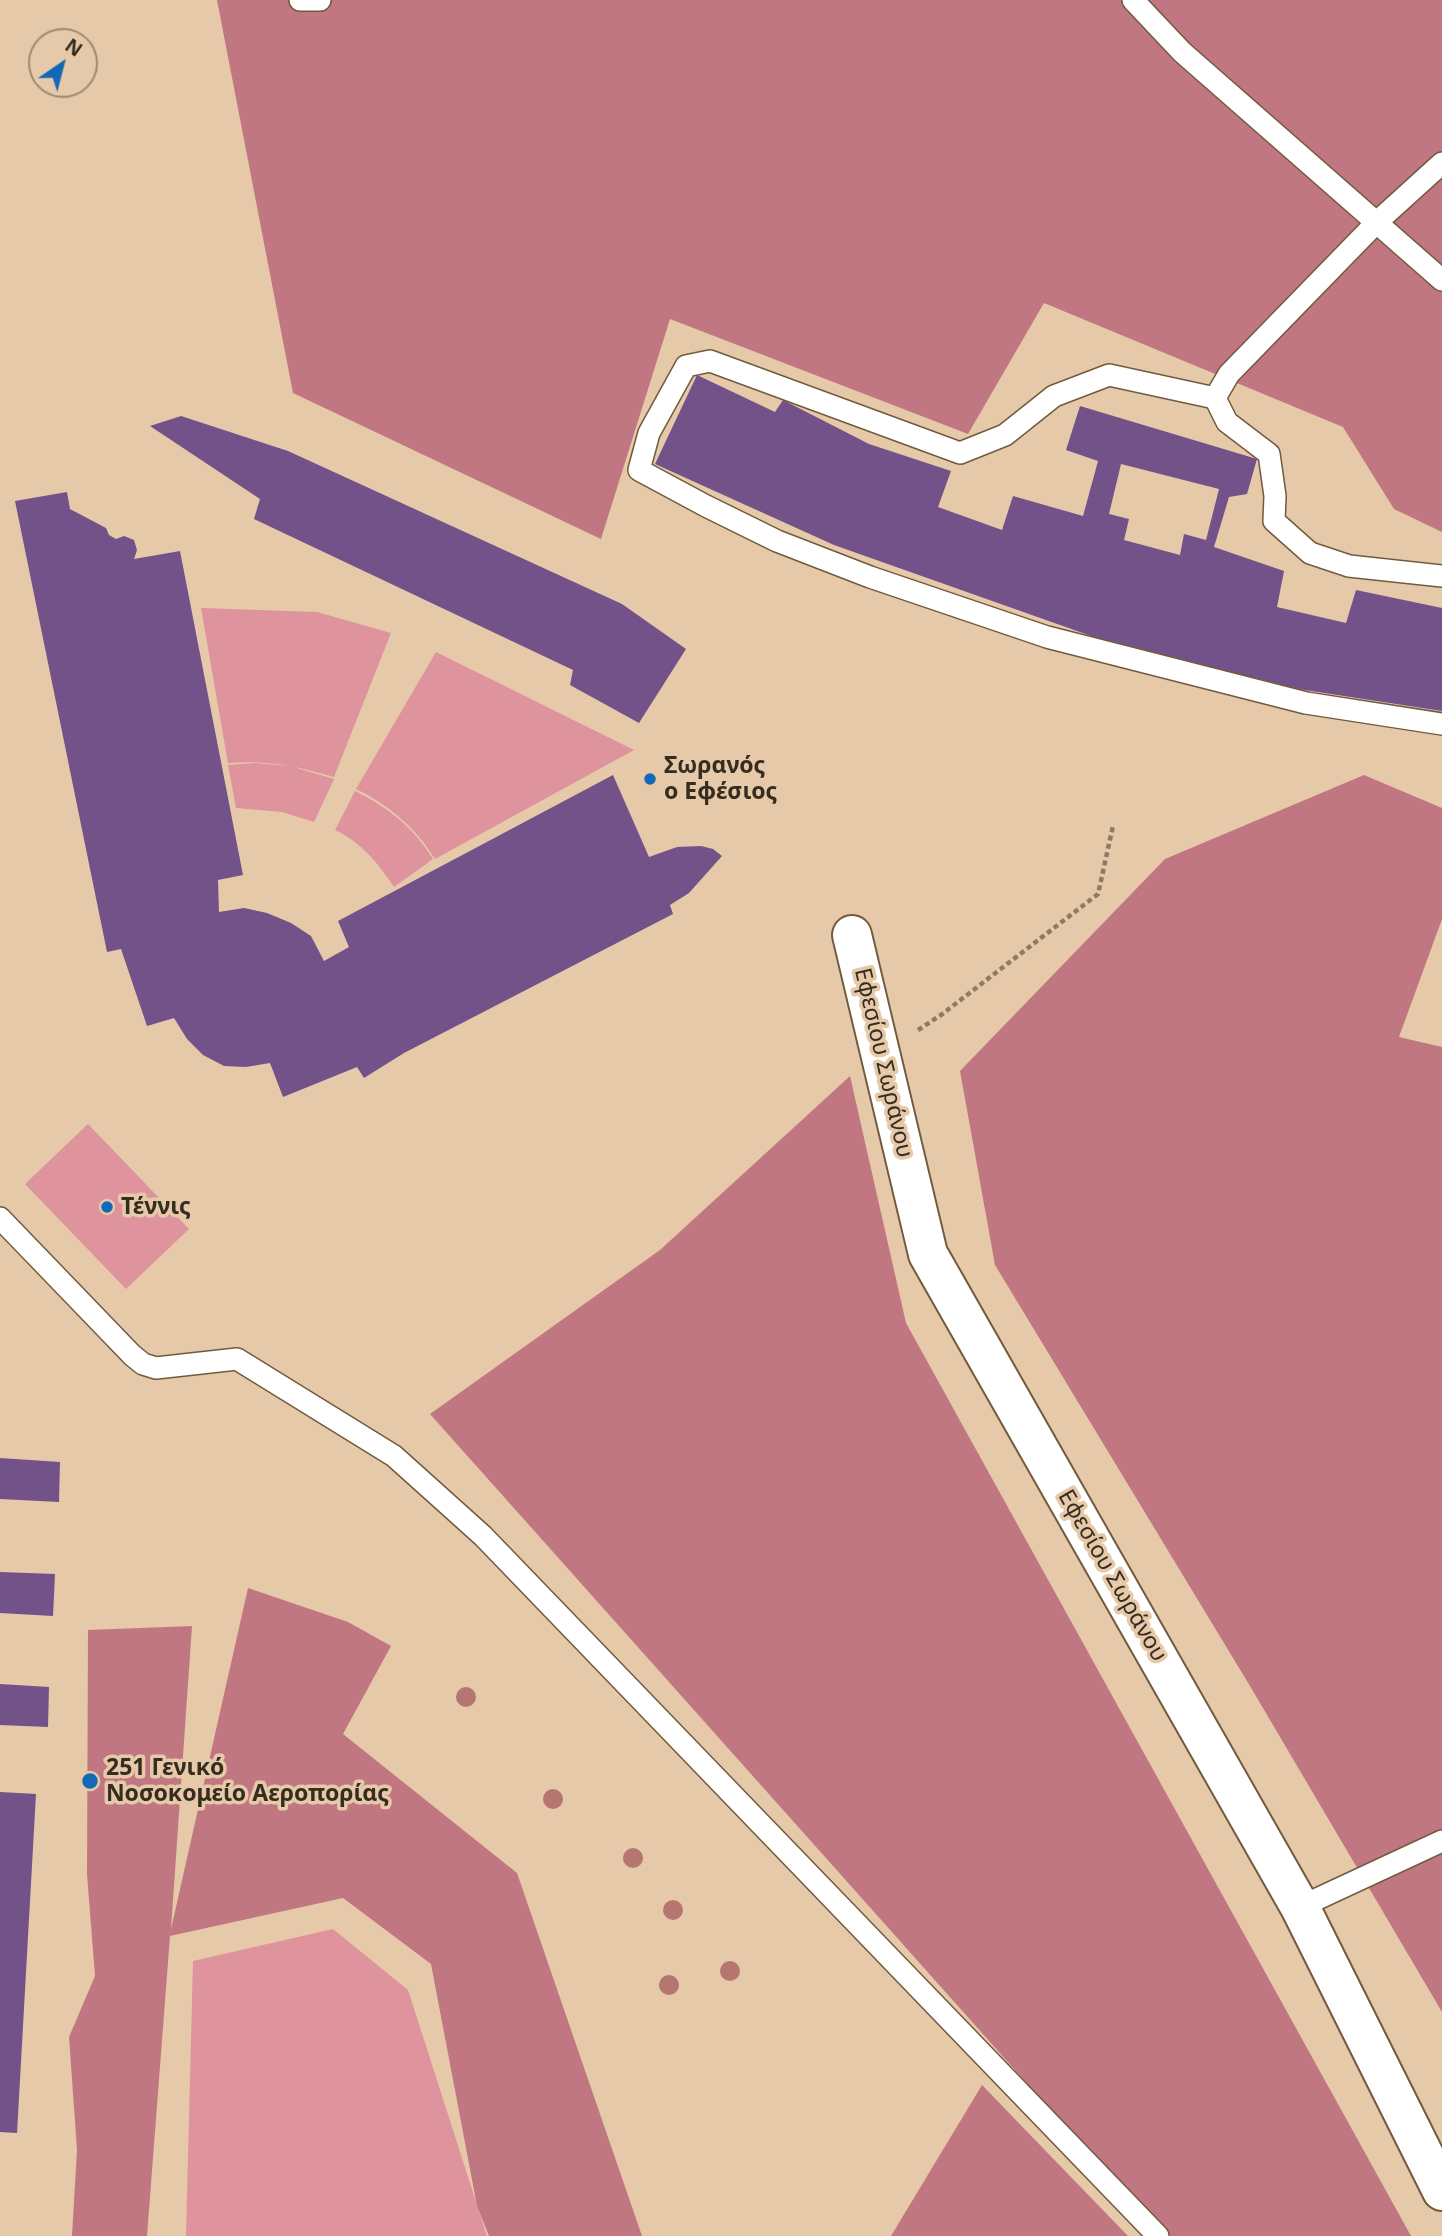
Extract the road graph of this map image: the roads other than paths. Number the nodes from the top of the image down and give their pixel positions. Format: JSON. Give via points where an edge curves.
{"nodes":[{"id":1,"x":300,"y":0,"type":"edge"},
{"id":2,"x":320,"y":0,"type":"edge"},
{"id":3,"x":1133,"y":0,"type":"edge"},
{"id":4,"x":1442,"y":163,"type":"edge"},
{"id":5,"x":1377,"y":222,"type":"junction"},
{"id":6,"x":1442,"y":281,"type":"edge"},
{"id":7,"x":1215,"y":398,"type":"junction"},
{"id":8,"x":1442,"y":576,"type":"edge"},
{"id":9,"x":1442,"y":724,"type":"edge"},
{"id":10,"x":852,"y":935,"type":"dead end"},
{"id":11,"x":0,"y":1218,"type":"edge"},
{"id":12,"x":1442,"y":1842,"type":"edge"},
{"id":13,"x":1300,"y":1908,"type":"junction"},
{"id":14,"x":1442,"y":2191,"type":"edge"},
{"id":15,"x":1158,"y":2236,"type":"edge"}],
"edges":[{"from":1,"to":2,"type":"lane"},
{"from":3,"to":5,"type":"lane","via":[[1182,52]]},
{"from":4,"to":5,"type":"lane"},
{"from":5,"to":6,"type":"lane"},
{"from":5,"to":7,"type":"lane","via":[[1229,374]]},
{"from":7,"to":8,"type":"lane","via":[[1227,422],[1269,454],[1273,521],[1310,552],[1349,566]]},
{"from":7,"to":9,"type":"lane","via":[[1110,375],[1054,396],[1004,435],[960,453],[710,361],[686,366],[649,433],[639,470],[777,541],[1047,637],[1306,703]]},
{"from":10,"to":13,"type":"street","name":"Εφεσίου Σωράνου","via":[[928,1254]]},
{"from":11,"to":15,"type":"lane","via":[[143,1364],[156,1368],[237,1359],[394,1456],[484,1536]]},
{"from":12,"to":13,"type":"lane"},
{"from":13,"to":14,"type":"street","name":"Εφεσίου Σωράνου"}]}
